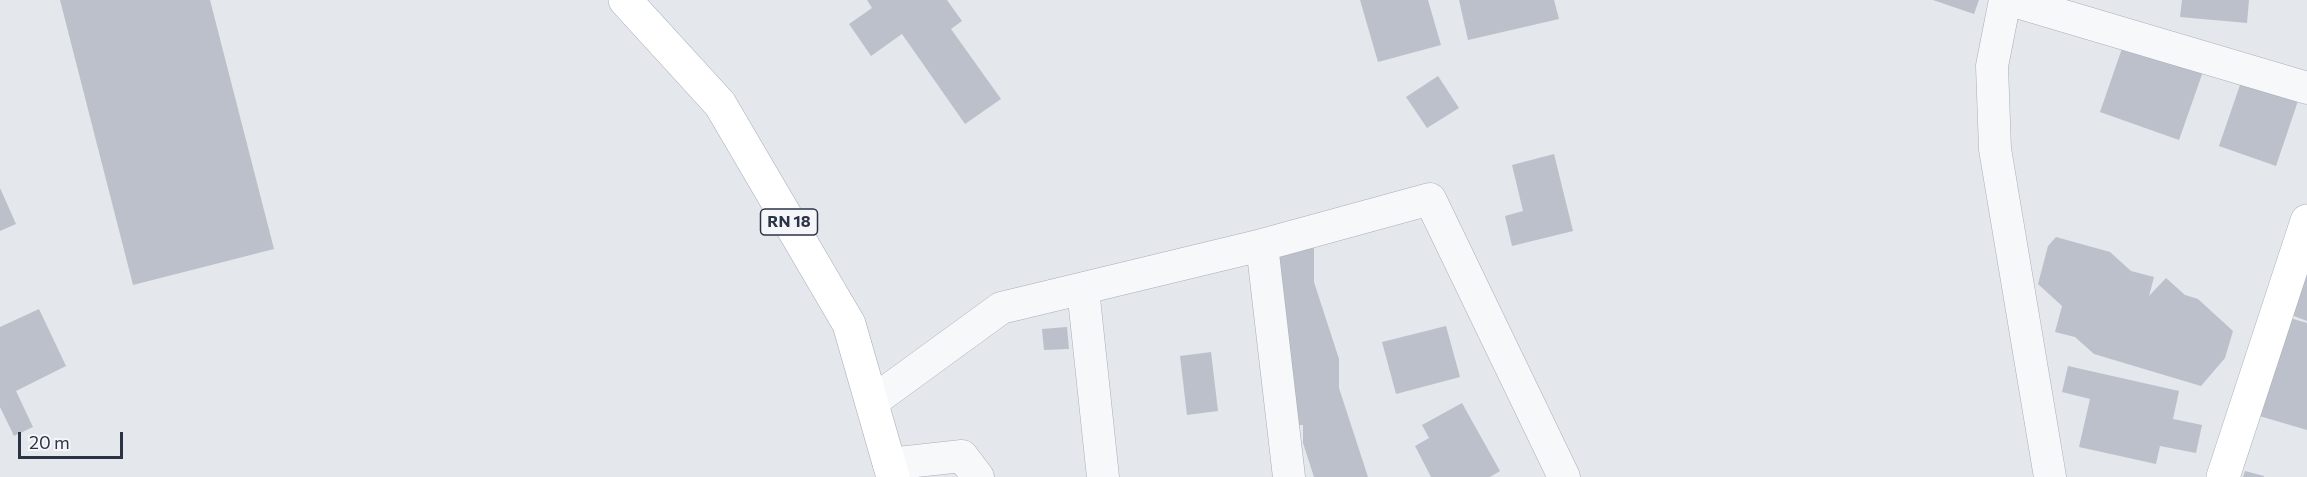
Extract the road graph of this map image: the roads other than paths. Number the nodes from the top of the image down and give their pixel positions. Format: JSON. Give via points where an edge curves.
{"nodes":[{"id":1,"x":625,"y":0,"type":"edge"},
{"id":2,"x":2005,"y":0,"type":"edge"},
{"id":3,"x":2010,"y":0,"type":"edge"},
{"id":4,"x":2307,"y":88,"type":"edge"},
{"id":5,"x":2307,"y":221,"type":"edge"},
{"id":6,"x":1262,"y":245,"type":"junction"},
{"id":7,"x":1083,"y":289,"type":"junction"},
{"id":8,"x":872,"y":402,"type":"junction"},
{"id":9,"x":891,"y":470,"type":"edge"},
{"id":10,"x":978,"y":477,"type":"edge"},
{"id":11,"x":1103,"y":477,"type":"edge"},
{"id":12,"x":1289,"y":477,"type":"edge"},
{"id":13,"x":1564,"y":477,"type":"edge"},
{"id":14,"x":2050,"y":477,"type":"edge"},
{"id":15,"x":2223,"y":477,"type":"edge"}],
"edges":[{"from":1,"to":8,"type":"main road","number":"RN 18","via":[[720,104],[849,324]]},
{"from":2,"to":14,"type":"street","via":[[1992,66],[1995,149]]},
{"from":3,"to":4,"type":"street"},
{"from":5,"to":15,"type":"main road"},
{"from":6,"to":7,"type":"street"},
{"from":6,"to":12,"type":"street"},
{"from":6,"to":13,"type":"street","via":[[1430,199]]},
{"from":7,"to":8,"type":"street","via":[[1001,308]]},
{"from":7,"to":11,"type":"street"},
{"from":8,"to":9,"type":"main road","number":"RN 18"},
{"from":9,"to":10,"type":"street","via":[[962,456]]}]}
